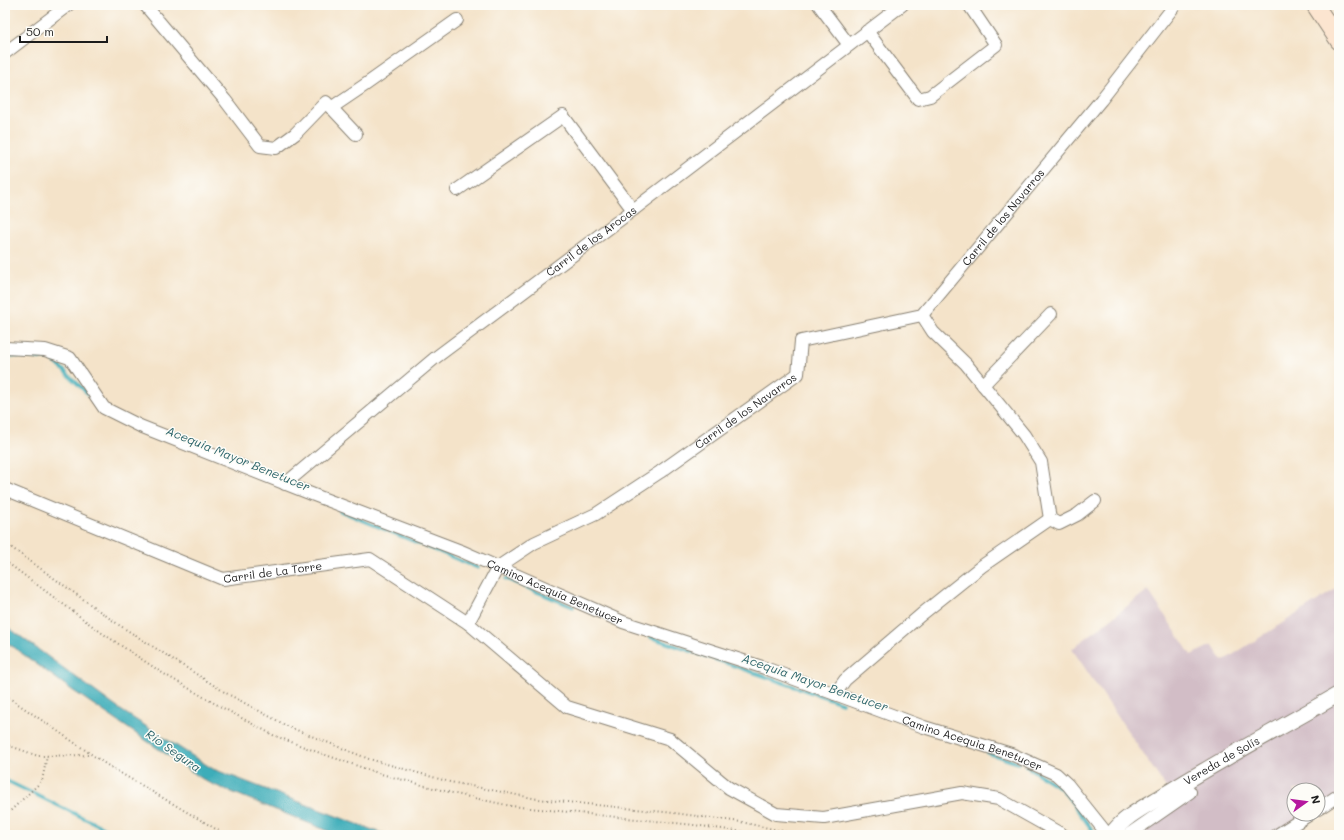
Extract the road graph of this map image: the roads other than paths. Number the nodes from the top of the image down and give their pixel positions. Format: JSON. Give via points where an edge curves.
{"nodes":[{"id":1,"x":68,"y":5,"type":"edge"},
{"id":2,"x":145,"y":5,"type":"edge"},
{"id":3,"x":819,"y":5,"type":"edge"},
{"id":4,"x":902,"y":5,"type":"edge"},
{"id":5,"x":969,"y":5,"type":"edge"},
{"id":6,"x":1175,"y":5,"type":"edge"},
{"id":7,"x":1315,"y":5,"type":"edge"},
{"id":8,"x":456,"y":20,"type":"dead end"},
{"id":9,"x":867,"y":31,"type":"junction"},
{"id":10,"x":1339,"y":41,"type":"edge"},
{"id":11,"x":849,"y":45,"type":"junction"},
{"id":12,"x":5,"y":53,"type":"edge"},
{"id":13,"x":331,"y":108,"type":"junction"},
{"id":14,"x":356,"y":134,"type":"dead end"},
{"id":15,"x":457,"y":190,"type":"dead end"},
{"id":16,"x":633,"y":210,"type":"junction"},
{"id":17,"x":1050,"y":314,"type":"dead end"},
{"id":18,"x":922,"y":315,"type":"junction"},
{"id":19,"x":5,"y":348,"type":"edge"},
{"id":20,"x":983,"y":385,"type":"junction"},
{"id":21,"x":286,"y":484,"type":"junction"},
{"id":22,"x":5,"y":489,"type":"edge"},
{"id":23,"x":1096,"y":501,"type":"dead end"},
{"id":24,"x":1050,"y":519,"type":"junction"},
{"id":25,"x":498,"y":567,"type":"junction"},
{"id":26,"x":468,"y":623,"type":"junction"},
{"id":27,"x":835,"y":694,"type":"junction"},
{"id":28,"x":1339,"y":694,"type":"edge"},
{"id":29,"x":1182,"y":783,"type":"junction"},
{"id":30,"x":1339,"y":795,"type":"edge"},
{"id":31,"x":1326,"y":804,"type":"edge"},
{"id":32,"x":1297,"y":822,"type":"edge"},
{"id":33,"x":1063,"y":835,"type":"edge"},
{"id":34,"x":1108,"y":835,"type":"edge"},
{"id":35,"x":1111,"y":835,"type":"edge"},
{"id":36,"x":1128,"y":835,"type":"edge"},
{"id":37,"x":1277,"y":835,"type":"edge"}],
"edges":[{"from":1,"to":12,"type":"street"},
{"from":2,"to":13,"type":"street","via":[[260,146],[276,148],[295,134],[326,102]]},
{"from":3,"to":11,"type":"street"},
{"from":4,"to":9,"type":"street","name":"Carril de los Arocas"},
{"from":5,"to":9,"type":"street","via":[[996,45],[930,96],[918,99]]},
{"from":6,"to":18,"type":"street","name":"Carril de los Navarros","via":[[1101,100]]},
{"from":7,"to":10,"type":"main road"},
{"from":8,"to":13,"type":"street"},
{"from":9,"to":11,"type":"street","name":"Carril de los Arocas"},
{"from":11,"to":16,"type":"street","name":"Carril de los Arocas"},
{"from":13,"to":14,"type":"street"},
{"from":15,"to":16,"type":"street","via":[[563,116]]},
{"from":16,"to":21,"type":"street","name":"Carril de los Arocas","via":[[435,358]]},
{"from":17,"to":20,"type":"street"},
{"from":18,"to":20,"type":"street","via":[[933,332],[966,364]]},
{"from":18,"to":25,"type":"street","name":"Carril de los Navarros","via":[[801,341],[798,374],[602,510],[534,543]]},
{"from":19,"to":21,"type":"street","name":"Camino Acequia Benetucer","via":[[45,350],[70,358],[104,408],[140,426]]},
{"from":20,"to":24,"type":"street","via":[[1024,435],[1041,462]]},
{"from":21,"to":25,"type":"street","name":"Camino Acequia Benetucer"},
{"from":22,"to":26,"type":"street","name":"Carril de La Torre","via":[[223,579],[370,559]]},
{"from":23,"to":24,"type":"street","via":[[1059,524]]},
{"from":24,"to":27,"type":"street","via":[[982,566],[934,605],[845,680]]},
{"from":25,"to":26,"type":"street","name":"Carril de los Navarros"},
{"from":25,"to":27,"type":"street","name":"Camino Acequia Benetucer","via":[[623,622],[765,668]]},
{"from":26,"to":33,"type":"street","name":"Carril de La Torre","via":[[567,707],[670,739],[729,788],[776,814],[824,818],[962,793],[999,799]]},
{"from":27,"to":34,"type":"street","name":"Camino Acequia Benetucer","via":[[924,727],[1012,754],[1056,774]]},
{"from":28,"to":29,"type":"street","name":"Vereda de Solís"},
{"from":29,"to":35,"type":"street","name":"Vereda de Solís","via":[[1130,817]]},
{"from":29,"to":36,"type":"street","via":[[1190,792]]},
{"from":30,"to":31,"type":"street"},
{"from":32,"to":37,"type":"street"}]}
